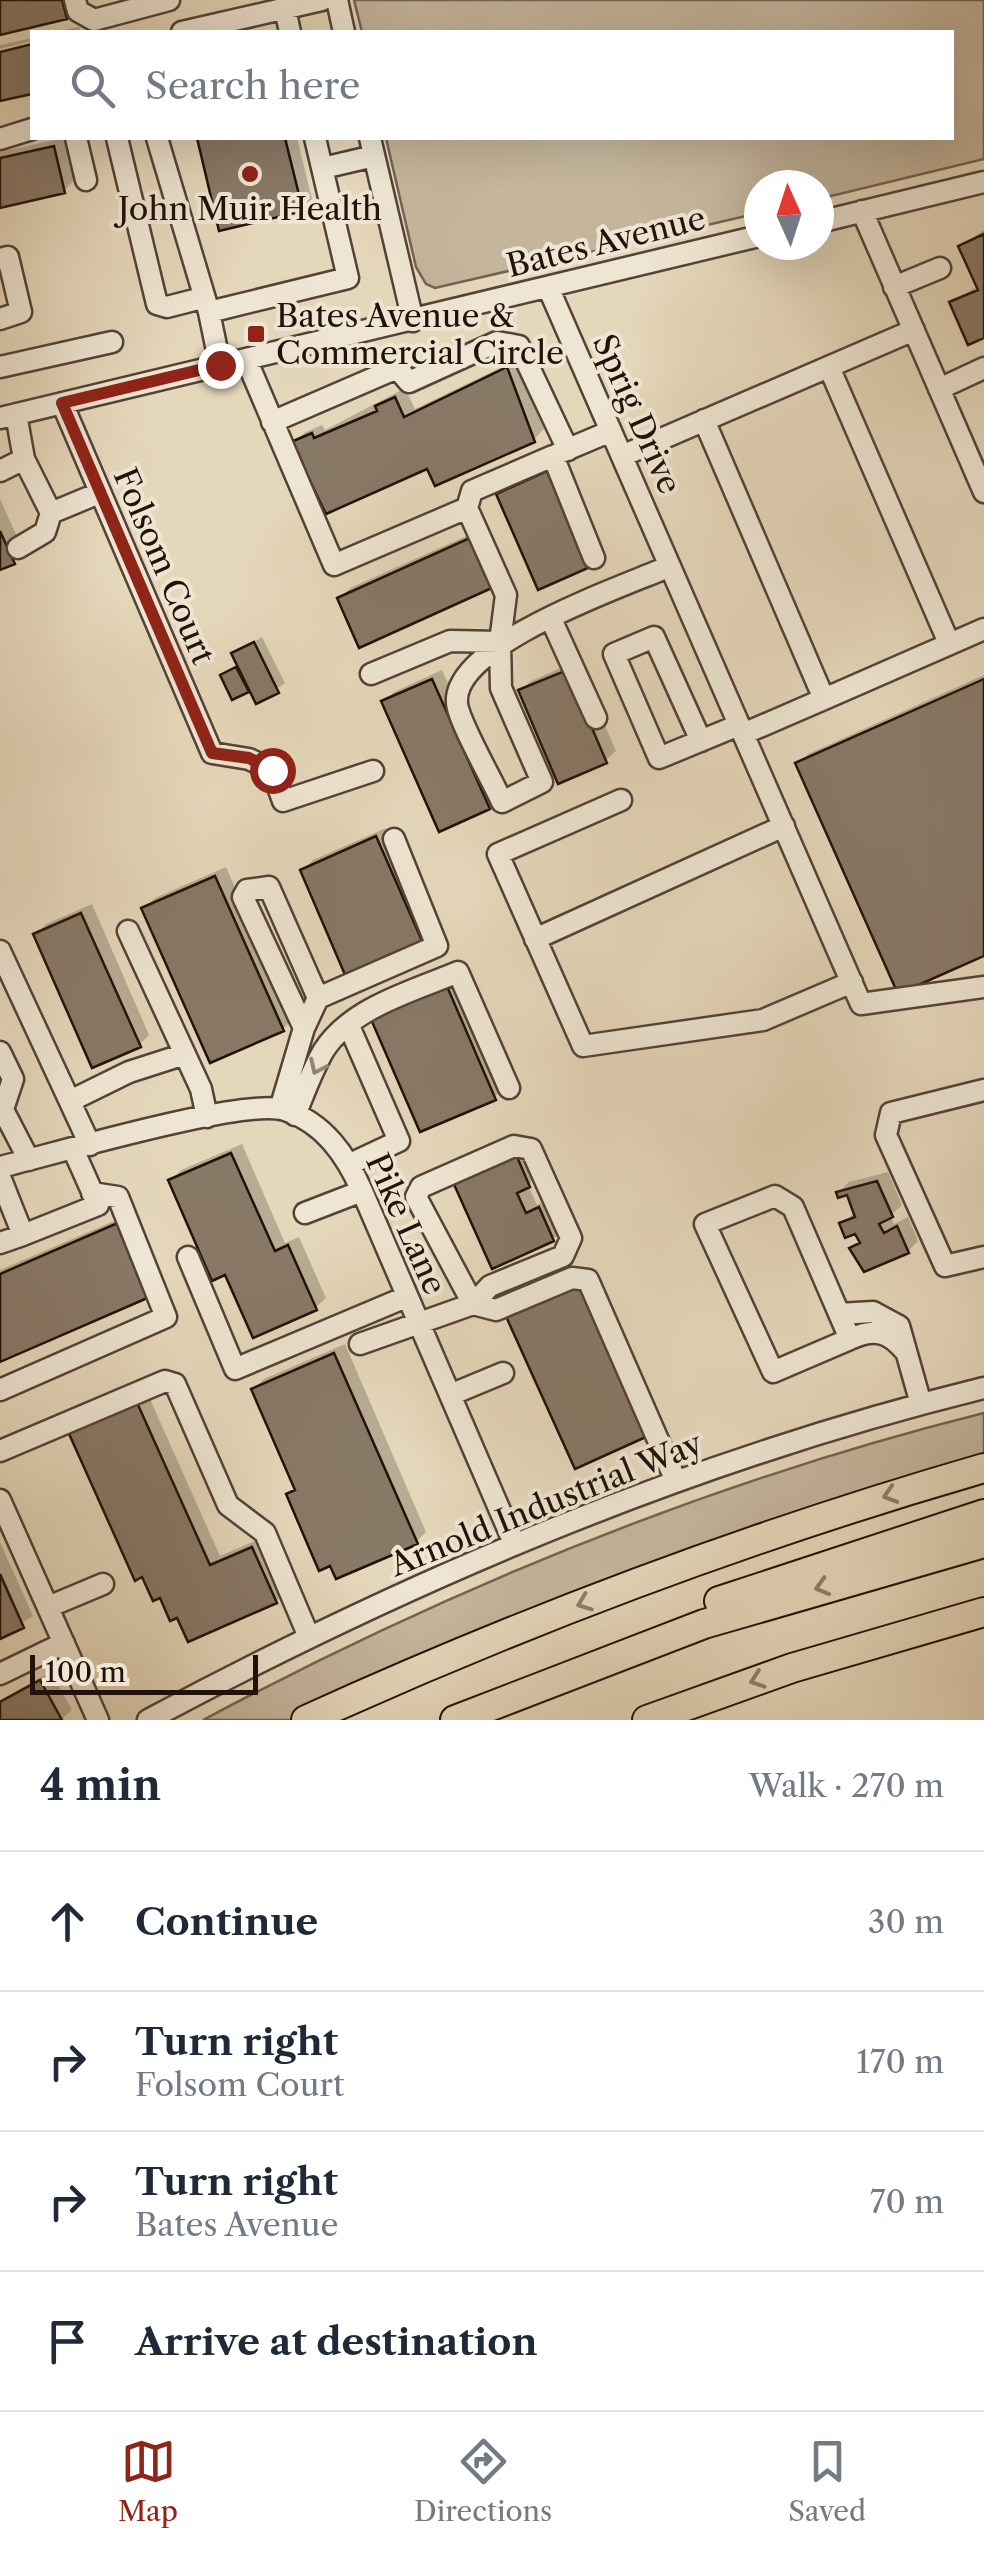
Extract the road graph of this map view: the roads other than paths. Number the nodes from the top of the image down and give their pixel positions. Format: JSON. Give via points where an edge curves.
{"nodes":[{"id":1,"x":76,"y":0,"type":"edge"},
{"id":2,"x":168,"y":0,"type":"edge"},
{"id":3,"x":322,"y":0,"type":"edge"},
{"id":4,"x":336,"y":0,"type":"edge"},
{"id":5,"x":285,"y":9,"type":"junction"},
{"id":6,"x":191,"y":30,"type":"edge"},
{"id":7,"x":290,"y":30,"type":"edge"},
{"id":8,"x":344,"y":30,"type":"edge"},
{"id":9,"x":30,"y":131,"type":"edge"},
{"id":10,"x":0,"y":139,"type":"edge"},
{"id":11,"x":76,"y":140,"type":"edge"},
{"id":12,"x":117,"y":140,"type":"edge"},
{"id":13,"x":158,"y":140,"type":"edge"},
{"id":14,"x":315,"y":140,"type":"edge"},
{"id":15,"x":372,"y":147,"type":"edge"},
{"id":16,"x":322,"y":168,"type":"junction"},
{"id":17,"x":86,"y":180,"type":"dead end"},
{"id":18,"x":984,"y":182,"type":"edge"},
{"id":19,"x":862,"y":211,"type":"junction"},
{"id":20,"x":834,"y":218,"type":"edge"},
{"id":21,"x":744,"y":240,"type":"edge"},
{"id":22,"x":0,"y":259,"type":"edge"},
{"id":23,"x":940,"y":268,"type":"dead end"},
{"id":24,"x":548,"y":287,"type":"junction"},
{"id":25,"x":894,"y":287,"type":"junction"},
{"id":26,"x":206,"y":305,"type":"junction"},
{"id":27,"x":0,"y":318,"type":"edge"},
{"id":28,"x":413,"y":320,"type":"junction"},
{"id":29,"x":914,"y":330,"type":"junction"},
{"id":30,"x":112,"y":342,"type":"dead end"},
{"id":31,"x":246,"y":359,"type":"junction"},
{"id":32,"x":220,"y":365,"type":"junction"},
{"id":33,"x":829,"y":367,"type":"junction"},
{"id":34,"x":0,"y":368,"type":"edge"},
{"id":35,"x":984,"y":368,"type":"edge"},
{"id":36,"x":938,"y":389,"type":"junction"},
{"id":37,"x":62,"y":403,"type":"junction"},
{"id":38,"x":8,"y":416,"type":"edge"},
{"id":39,"x":704,"y":420,"type":"junction"},
{"id":40,"x":272,"y":422,"type":"junction"},
{"id":41,"x":610,"y":431,"type":"junction"},
{"id":42,"x":560,"y":453,"type":"junction"},
{"id":43,"x":622,"y":456,"type":"junction"},
{"id":44,"x":24,"y":459,"type":"junction"},
{"id":45,"x":0,"y":471,"type":"edge"},
{"id":46,"x":984,"y":492,"type":"edge"},
{"id":47,"x":99,"y":493,"type":"junction"},
{"id":48,"x":467,"y":508,"type":"junction"},
{"id":49,"x":51,"y":513,"type":"junction"},
{"id":50,"x":18,"y":548,"type":"dead end"},
{"id":51,"x":594,"y":558,"type":"dead end"},
{"id":52,"x":670,"y":566,"type":"junction"},
{"id":53,"x":551,"y":619,"type":"junction"},
{"id":54,"x":984,"y":629,"type":"edge"},
{"id":55,"x":500,"y":642,"type":"junction"},
{"id":56,"x":950,"y":643,"type":"junction"},
{"id":57,"x":371,"y":674,"type":"dead end"},
{"id":58,"x":824,"y":699,"type":"junction"},
{"id":59,"x":596,"y":718,"type":"dead end"},
{"id":60,"x":741,"y":729,"type":"junction"},
{"id":61,"x":701,"y":741,"type":"junction"},
{"id":62,"x":373,"y":771,"type":"dead end"},
{"id":63,"x":620,"y":800,"type":"dead end"},
{"id":64,"x":784,"y":826,"type":"junction"},
{"id":65,"x":394,"y":839,"type":"dead end"},
{"id":66,"x":128,"y":930,"type":"dead end"},
{"id":67,"x":534,"y":939,"type":"junction"},
{"id":68,"x":0,"y":951,"type":"edge"},
{"id":69,"x":852,"y":982,"type":"junction"},
{"id":70,"x":984,"y":987,"type":"edge"},
{"id":71,"x":318,"y":998,"type":"junction"},
{"id":72,"x":348,"y":1026,"type":"junction"},
{"id":73,"x":304,"y":1028,"type":"junction"},
{"id":74,"x":0,"y":1052,"type":"edge"},
{"id":75,"x":184,"y":1054,"type":"junction"},
{"id":76,"x":509,"y":1088,"type":"dead end"},
{"id":77,"x":984,"y":1090,"type":"edge"},
{"id":78,"x":70,"y":1101,"type":"junction"},
{"id":79,"x":2,"y":1105,"type":"edge"},
{"id":80,"x":288,"y":1112,"type":"junction"},
{"id":81,"x":207,"y":1117,"type":"junction"},
{"id":82,"x":81,"y":1147,"type":"junction"},
{"id":83,"x":29,"y":1160,"type":"junction"},
{"id":84,"x":350,"y":1164,"type":"junction"},
{"id":85,"x":0,"y":1167,"type":"edge"},
{"id":86,"x":0,"y":1177,"type":"edge"},
{"id":87,"x":362,"y":1190,"type":"junction"},
{"id":88,"x":92,"y":1193,"type":"junction"},
{"id":89,"x":305,"y":1214,"type":"dead end"},
{"id":90,"x":23,"y":1234,"type":"junction"},
{"id":91,"x":0,"y":1243,"type":"edge"},
{"id":92,"x":188,"y":1257,"type":"dead end"},
{"id":93,"x":984,"y":1257,"type":"edge"},
{"id":94,"x":945,"y":1266,"type":"junction"},
{"id":95,"x":984,"y":1274,"type":"edge"},
{"id":96,"x":406,"y":1297,"type":"junction"},
{"id":97,"x":473,"y":1304,"type":"junction"},
{"id":98,"x":839,"y":1314,"type":"junction"},
{"id":99,"x":418,"y":1326,"type":"junction"},
{"id":100,"x":850,"y":1339,"type":"junction"},
{"id":101,"x":360,"y":1344,"type":"dead end"},
{"id":102,"x":906,"y":1352,"type":"junction"},
{"id":103,"x":503,"y":1373,"type":"dead end"},
{"id":104,"x":984,"y":1388,"type":"edge"},
{"id":105,"x":0,"y":1390,"type":"edge"},
{"id":106,"x":450,"y":1395,"type":"junction"},
{"id":107,"x":921,"y":1404,"type":"junction"},
{"id":108,"x":0,"y":1450,"type":"edge"},
{"id":109,"x":984,"y":1468,"type":"edge"},
{"id":110,"x":676,"y":1481,"type":"junction"},
{"id":111,"x":0,"y":1500,"type":"edge"},
{"id":112,"x":984,"y":1514,"type":"edge"},
{"id":113,"x":514,"y":1543,"type":"junction"},
{"id":114,"x":984,"y":1543,"type":"edge"},
{"id":115,"x":103,"y":1584,"type":"dead end"},
{"id":116,"x":48,"y":1608,"type":"junction"},
{"id":117,"x":984,"y":1612,"type":"edge"},
{"id":118,"x":308,"y":1637,"type":"junction"},
{"id":119,"x":64,"y":1644,"type":"junction"},
{"id":120,"x":0,"y":1674,"type":"edge"},
{"id":121,"x":522,"y":1690,"type":"junction"},
{"id":122,"x":98,"y":1720,"type":"edge"},
{"id":123,"x":148,"y":1720,"type":"edge"},
{"id":124,"x":306,"y":1720,"type":"edge"},
{"id":125,"x":455,"y":1720,"type":"edge"},
{"id":126,"x":646,"y":1720,"type":"edge"}],
"edges":[{"from":1,"to":2,"type":"street","via":[[78,11],[94,20]]},
{"from":3,"to":5,"type":"street"},
{"from":4,"to":8,"type":"street"},
{"from":5,"to":6,"type":"street"},
{"from":5,"to":7,"type":"street"},
{"from":9,"to":10,"type":"street"},
{"from":11,"to":17,"type":"street"},
{"from":12,"to":26,"type":"street","via":[[157,304]]},
{"from":13,"to":26,"type":"street"},
{"from":14,"to":16,"type":"street"},
{"from":15,"to":16,"type":"street"},
{"from":15,"to":28,"type":"street"},
{"from":16,"to":26,"type":"street","via":[[348,278]]},
{"from":18,"to":19,"type":"street"},
{"from":19,"to":20,"type":"street"},
{"from":19,"to":25,"type":"street"},
{"from":21,"to":24,"type":"street","name":"Bates Avenue"},
{"from":22,"to":27,"type":"street","via":[[8,257],[21,312]]},
{"from":23,"to":25,"type":"street"},
{"from":24,"to":28,"type":"street","name":"Bates Avenue"},
{"from":24,"to":41,"type":"street","name":"Sprig Drive"},
{"from":25,"to":29,"type":"street"},
{"from":26,"to":32,"type":"street"},
{"from":28,"to":31,"type":"street","name":"Bates Avenue"},
{"from":29,"to":33,"type":"street"},
{"from":29,"to":36,"type":"street"},
{"from":30,"to":34,"type":"street"},
{"from":31,"to":32,"type":"street","name":"Bates Avenue"},
{"from":31,"to":40,"type":"street"},
{"from":32,"to":37,"type":"street","name":"Bates Avenue"},
{"from":33,"to":39,"type":"street"},
{"from":33,"to":56,"type":"street"},
{"from":35,"to":36,"type":"street"},
{"from":36,"to":46,"type":"street"},
{"from":37,"to":38,"type":"street","name":"Bates Avenue"},
{"from":37,"to":47,"type":"street","name":"Folsom Court"},
{"from":38,"to":44,"type":"street"},
{"from":39,"to":43,"type":"street"},
{"from":39,"to":58,"type":"street"},
{"from":40,"to":42,"type":"street","via":[[396,368],[410,382],[510,340],[519,346]]},
{"from":40,"to":48,"type":"street","via":[[334,565]]},
{"from":41,"to":42,"type":"street"},
{"from":41,"to":43,"type":"street","name":"Sprig Drive"},
{"from":42,"to":48,"type":"street","via":[[472,490]]},
{"from":42,"to":51,"type":"street"},
{"from":43,"to":52,"type":"street","name":"Sprig Drive"},
{"from":44,"to":45,"type":"street"},
{"from":44,"to":49,"type":"street"},
{"from":47,"to":49,"type":"street"},
{"from":47,"to":62,"type":"street","name":"Folsom Court","via":[[212,753],[249,758],[272,770],[283,802]]},
{"from":48,"to":55,"type":"street","via":[[506,595]]},
{"from":49,"to":50,"type":"street","via":[[45,532]]},
{"from":52,"to":53,"type":"street"},
{"from":52,"to":60,"type":"street","name":"Sprig Drive"},
{"from":53,"to":55,"type":"street"},
{"from":53,"to":59,"type":"street"},
{"from":54,"to":56,"type":"street"},
{"from":55,"to":55,"type":"street","via":[[462,680],[456,704],[502,802],[542,782],[501,688]]},
{"from":55,"to":57,"type":"street","via":[[450,641]]},
{"from":56,"to":58,"type":"street"},
{"from":58,"to":60,"type":"street"},
{"from":60,"to":61,"type":"street"},
{"from":60,"to":64,"type":"street","name":"Sprig Drive"},
{"from":61,"to":61,"type":"street","via":[[654,637],[614,654],[660,758]]},
{"from":63,"to":67,"type":"street","via":[[498,854]]},
{"from":64,"to":67,"type":"street"},
{"from":64,"to":69,"type":"street","name":"Sprig Drive"},
{"from":65,"to":71,"type":"street","via":[[438,946]]},
{"from":66,"to":75,"type":"street"},
{"from":67,"to":69,"type":"street","via":[[583,1046],[763,1020]]},
{"from":68,"to":78,"type":"street"},
{"from":69,"to":70,"type":"street","via":[[862,1004]]},
{"from":71,"to":73,"type":"street"},
{"from":71,"to":73,"type":"street","via":[[270,887],[247,890],[243,897]]},
{"from":72,"to":76,"type":"street","via":[[372,1008],[458,972]]},
{"from":72,"to":80,"type":"street","one_way":true,"via":[[325,1048]]},
{"from":72,"to":84,"type":"street","via":[[398,1141]]},
{"from":73,"to":80,"type":"street"},
{"from":74,"to":79,"type":"street","via":[[13,1079]]},
{"from":75,"to":78,"type":"street"},
{"from":75,"to":81,"type":"street"},
{"from":77,"to":94,"type":"street","via":[[891,1113],[886,1122]]},
{"from":78,"to":82,"type":"street"},
{"from":79,"to":83,"type":"street"},
{"from":80,"to":81,"type":"street"},
{"from":80,"to":84,"type":"street","name":"Pike Lane","via":[[334,1140]]},
{"from":81,"to":82,"type":"street"},
{"from":82,"to":83,"type":"street"},
{"from":82,"to":88,"type":"street"},
{"from":83,"to":85,"type":"street"},
{"from":84,"to":87,"type":"street","name":"Pike Lane"},
{"from":86,"to":90,"type":"street"},
{"from":87,"to":89,"type":"street"},
{"from":87,"to":96,"type":"street","name":"Pike Lane"},
{"from":88,"to":90,"type":"street","via":[[98,1205]]},
{"from":88,"to":105,"type":"street","via":[[118,1197],[166,1317]]},
{"from":90,"to":91,"type":"street"},
{"from":92,"to":96,"type":"street","via":[[235,1369]]},
{"from":93,"to":94,"type":"street"},
{"from":94,"to":95,"type":"street"},
{"from":96,"to":99,"type":"street","name":"Pike Lane"},
{"from":97,"to":97,"type":"street","via":[[490,1286],[564,1256],[570,1245],[525,1146],[416,1192]]},
{"from":97,"to":99,"type":"street"},
{"from":97,"to":110,"type":"street","via":[[496,1310],[572,1278],[588,1280]]},
{"from":98,"to":100,"type":"street"},
{"from":98,"to":100,"type":"street","via":[[793,1207],[775,1196],[705,1224],[773,1372]]},
{"from":98,"to":102,"type":"street","via":[[884,1314],[900,1326]]},
{"from":99,"to":101,"type":"street"},
{"from":99,"to":106,"type":"street","name":"Pike Lane"},
{"from":100,"to":102,"type":"street","via":[[866,1331],[883,1333]]},
{"from":102,"to":107,"type":"street"},
{"from":103,"to":106,"type":"street"},
{"from":104,"to":107,"type":"street","name":"Arnold Industrial Way"},
{"from":106,"to":113,"type":"street","name":"Pike Lane"},
{"from":107,"to":110,"type":"street","name":"Arnold Industrial Way"},
{"from":108,"to":118,"type":"street","via":[[165,1380],[175,1384],[228,1505],[264,1533]]},
{"from":109,"to":124,"type":"highway","one_way":true,"via":[[696,1560]]},
{"from":110,"to":113,"type":"street","name":"Arnold Industrial Way"},
{"from":111,"to":116,"type":"street"},
{"from":112,"to":121,"type":"highway","via":[[632,1633]]},
{"from":113,"to":118,"type":"street","name":"Arnold Industrial Way"},
{"from":114,"to":121,"type":"highway","one_way":true,"via":[[723,1618]]},
{"from":115,"to":116,"type":"street"},
{"from":116,"to":119,"type":"street"},
{"from":117,"to":126,"type":"highway","one_way":true,"via":[[792,1668]]},
{"from":118,"to":123,"type":"street","name":"Arnold Industrial Way"},
{"from":119,"to":120,"type":"street"},
{"from":119,"to":122,"type":"street"},
{"from":121,"to":125,"type":"highway"}]}
